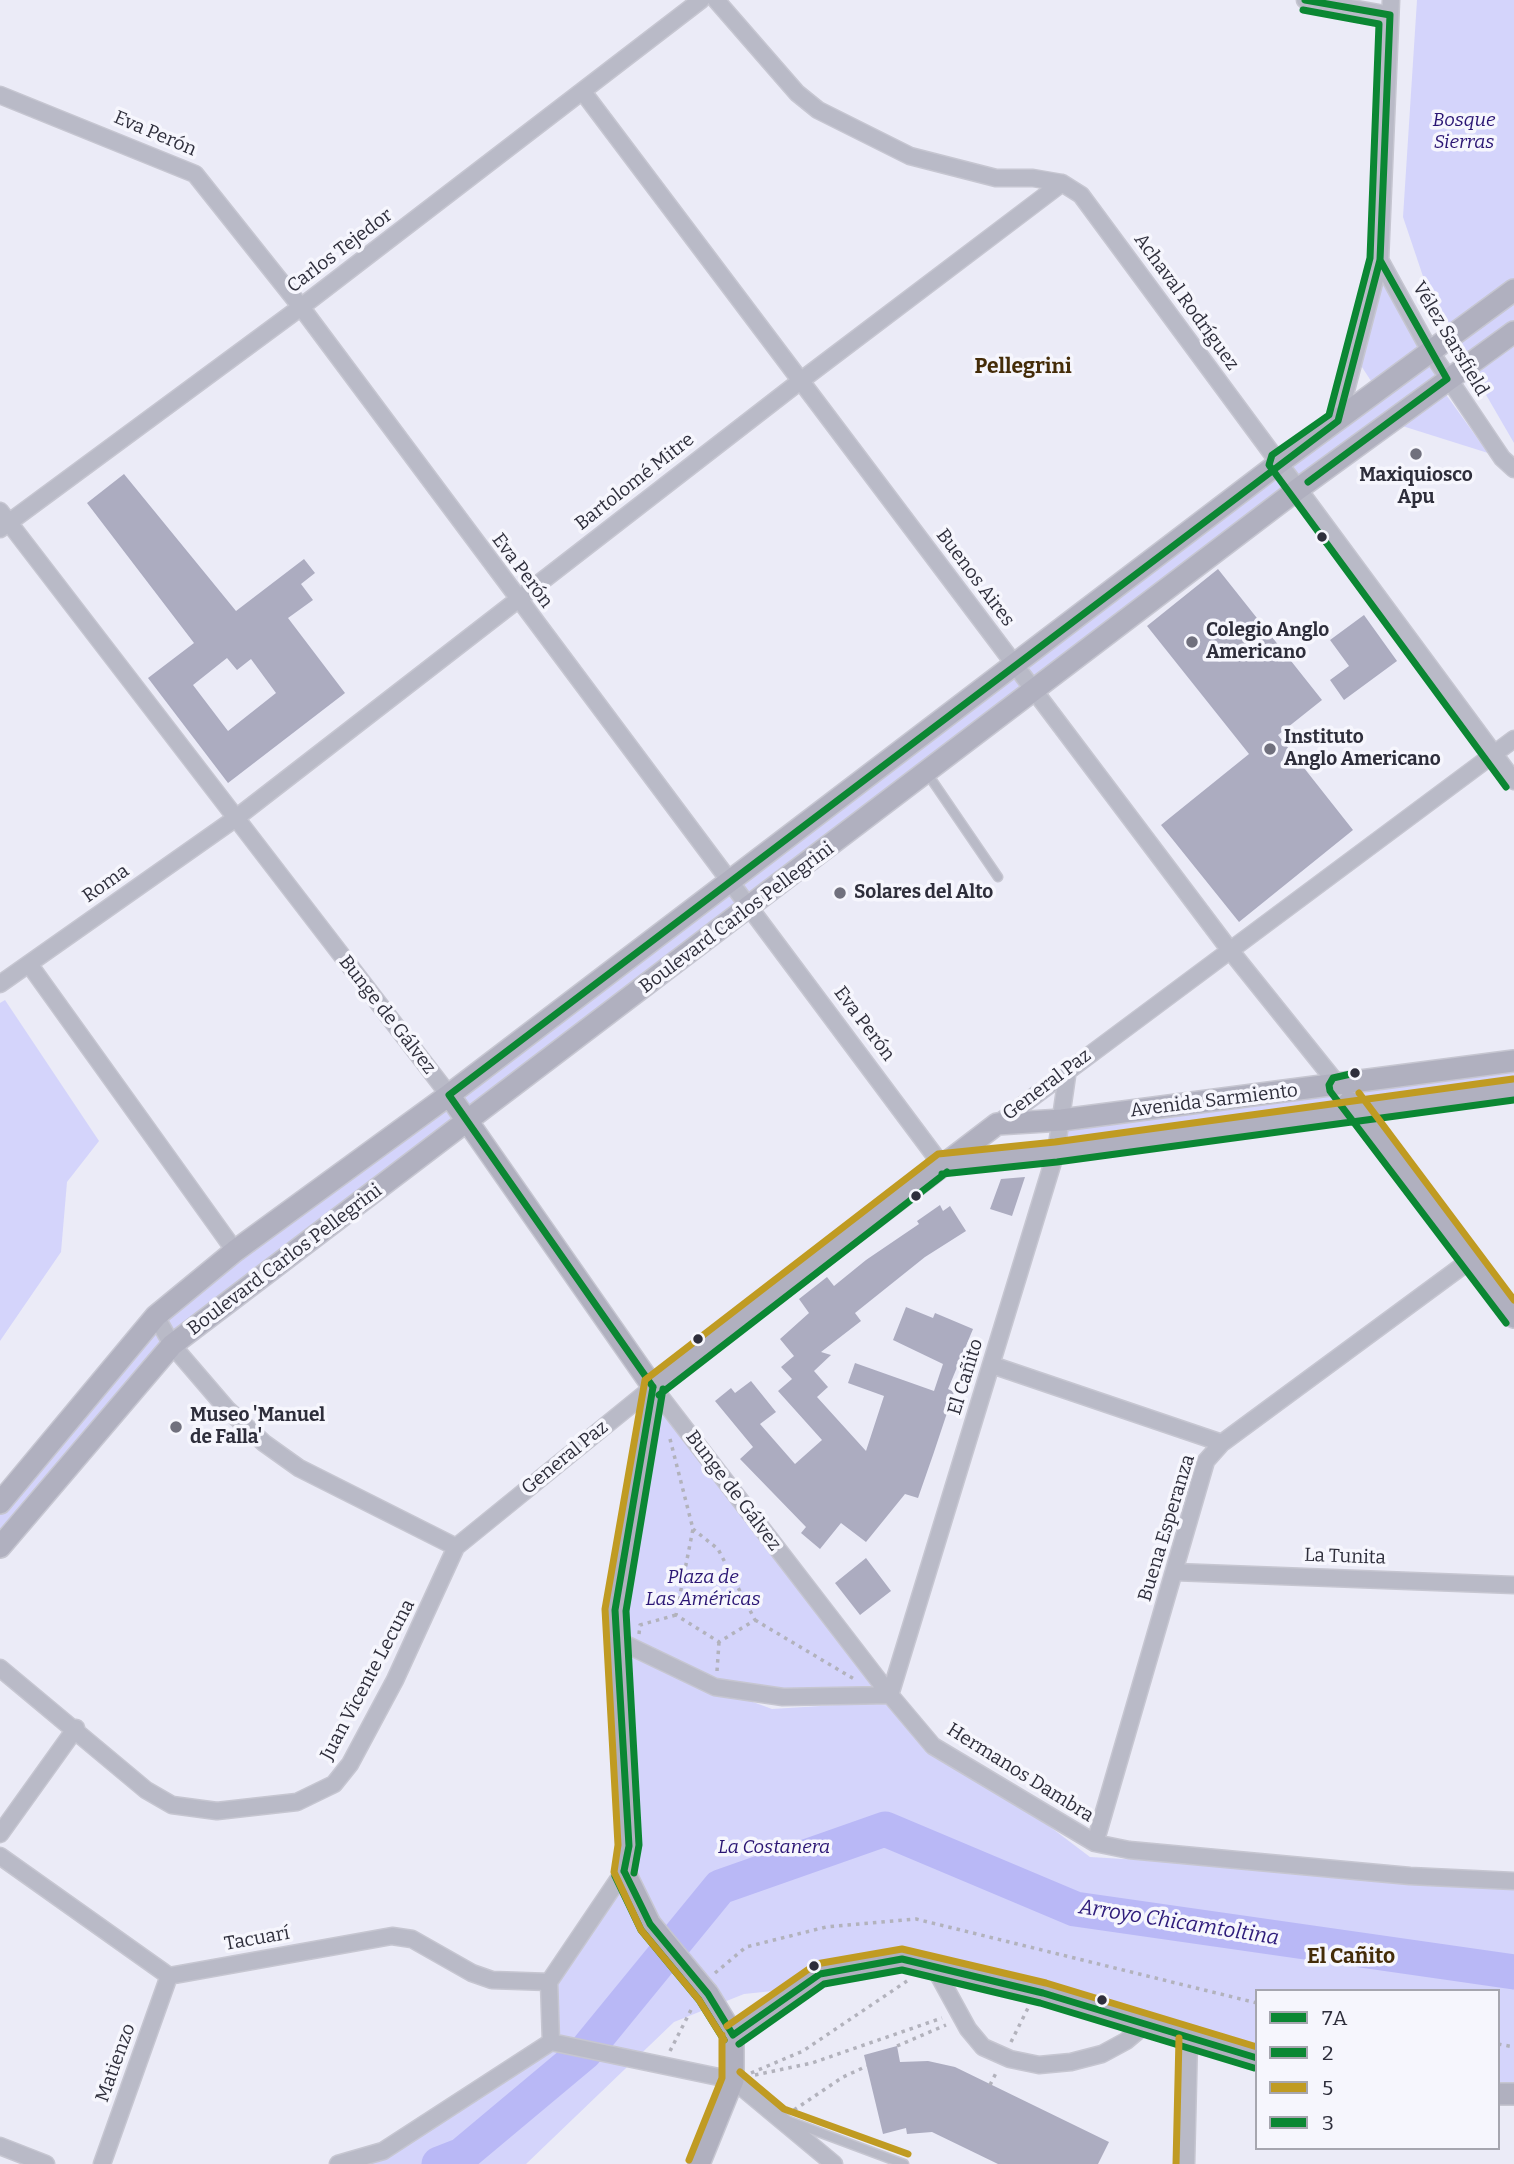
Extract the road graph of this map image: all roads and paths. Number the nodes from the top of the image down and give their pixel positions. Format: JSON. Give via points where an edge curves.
{"nodes":[{"id":1,"x":701,"y":0,"type":"edge"},
{"id":2,"x":716,"y":0,"type":"edge"},
{"id":3,"x":1305,"y":0,"type":"edge"},
{"id":4,"x":1391,"y":7,"type":"edge"},
{"id":5,"x":583,"y":92,"type":"junction"},
{"id":6,"x":0,"y":95,"type":"edge"},
{"id":7,"x":1062,"y":183,"type":"junction"},
{"id":8,"x":1380,"y":260,"type":"junction"},
{"id":9,"x":1514,"y":290,"type":"edge"},
{"id":10,"x":301,"y":307,"type":"junction"},
{"id":11,"x":1514,"y":332,"type":"edge"},
{"id":12,"x":1430,"y":351,"type":"junction"},
{"id":13,"x":1447,"y":379,"type":"junction"},
{"id":14,"x":799,"y":382,"type":"junction"},
{"id":15,"x":1338,"y":421,"type":"junction"},
{"id":16,"x":1279,"y":463,"type":"junction"},
{"id":17,"x":1514,"y":469,"type":"edge"},
{"id":18,"x":1298,"y":489,"type":"junction"},
{"id":19,"x":3,"y":521,"type":"edge"},
{"id":20,"x":517,"y":600,"type":"junction"},
{"id":21,"x":1015,"y":664,"type":"junction"},
{"id":22,"x":1035,"y":691,"type":"junction"},
{"id":23,"x":1514,"y":739,"type":"edge"},
{"id":24,"x":1494,"y":755,"type":"junction"},
{"id":25,"x":927,"y":773,"type":"junction"},
{"id":26,"x":1514,"y":781,"type":"edge"},
{"id":27,"x":236,"y":818,"type":"junction"},
{"id":28,"x":998,"y":877,"type":"dead end"},
{"id":29,"x":730,"y":880,"type":"junction"},
{"id":30,"x":750,"y":907,"type":"junction"},
{"id":31,"x":1229,"y":949,"type":"junction"},
{"id":32,"x":29,"y":964,"type":"junction"},
{"id":33,"x":0,"y":984,"type":"edge"},
{"id":34,"x":1514,"y":1061,"type":"edge"},
{"id":35,"x":1069,"y":1069,"type":"junction"},
{"id":36,"x":1339,"y":1086,"type":"junction"},
{"id":37,"x":1514,"y":1088,"type":"edge"},
{"id":38,"x":449,"y":1095,"type":"junction"},
{"id":39,"x":1355,"y":1111,"type":"junction"},
{"id":40,"x":1062,"y":1120,"type":"junction"},
{"id":41,"x":468,"y":1123,"type":"junction"},
{"id":42,"x":997,"y":1124,"type":"junction"},
{"id":43,"x":1056,"y":1152,"type":"junction"},
{"id":44,"x":941,"y":1164,"type":"junction"},
{"id":45,"x":235,"y":1251,"type":"junction"},
{"id":46,"x":1469,"y":1261,"type":"junction"},
{"id":47,"x":156,"y":1316,"type":"junction"},
{"id":48,"x":1514,"y":1317,"type":"edge"},
{"id":49,"x":172,"y":1345,"type":"junction"},
{"id":50,"x":992,"y":1365,"type":"junction"},
{"id":51,"x":653,"y":1387,"type":"junction"},
{"id":52,"x":670,"y":1437,"type":"dead end"},
{"id":53,"x":1222,"y":1443,"type":"junction"},
{"id":54,"x":0,"y":1503,"type":"edge"},
{"id":55,"x":693,"y":1529,"type":"junction"},
{"id":56,"x":0,"y":1546,"type":"edge"},
{"id":57,"x":456,"y":1546,"type":"junction"},
{"id":58,"x":1175,"y":1572,"type":"junction"},
{"id":59,"x":1514,"y":1585,"type":"edge"},
{"id":60,"x":676,"y":1615,"type":"junction"},
{"id":61,"x":755,"y":1620,"type":"junction"},
{"id":62,"x":617,"y":1640,"type":"junction"},
{"id":63,"x":719,"y":1642,"type":"junction"},
{"id":64,"x":638,"y":1650,"type":"junction"},
{"id":65,"x":718,"y":1660,"type":"dead end"},
{"id":66,"x":0,"y":1668,"type":"edge"},
{"id":67,"x":859,"y":1681,"type":"dead end"},
{"id":68,"x":890,"y":1695,"type":"junction"},
{"id":69,"x":76,"y":1728,"type":"junction"},
{"id":70,"x":0,"y":1834,"type":"edge"},
{"id":71,"x":1095,"y":1843,"type":"junction"},
{"id":72,"x":0,"y":1856,"type":"edge"},
{"id":73,"x":624,"y":1871,"type":"junction"},
{"id":74,"x":1514,"y":1881,"type":"edge"},
{"id":75,"x":930,"y":1966,"type":"junction"},
{"id":76,"x":169,"y":1976,"type":"junction"},
{"id":77,"x":549,"y":1982,"type":"junction"},
{"id":78,"x":1037,"y":1992,"type":"junction"},
{"id":79,"x":959,"y":2015,"type":"junction"},
{"id":80,"x":1144,"y":2025,"type":"junction"},
{"id":81,"x":733,"y":2035,"type":"junction"},
{"id":82,"x":1014,"y":2037,"type":"dead end"},
{"id":83,"x":1189,"y":2038,"type":"junction"},
{"id":84,"x":551,"y":2042,"type":"junction"},
{"id":85,"x":897,"y":2046,"type":"dead end"},
{"id":86,"x":1255,"y":2057,"type":"edge"},
{"id":87,"x":867,"y":2066,"type":"dead end"},
{"id":88,"x":733,"y":2080,"type":"junction"},
{"id":89,"x":779,"y":2118,"type":"junction"},
{"id":90,"x":0,"y":2146,"type":"edge"},
{"id":91,"x":46,"y":2164,"type":"edge"},
{"id":92,"x":103,"y":2164,"type":"edge"},
{"id":93,"x":338,"y":2164,"type":"edge"},
{"id":94,"x":699,"y":2164,"type":"edge"},
{"id":95,"x":834,"y":2164,"type":"edge"},
{"id":96,"x":904,"y":2164,"type":"edge"},
{"id":97,"x":1186,"y":2164,"type":"edge"}],
"edges":[{"from":1,"to":5,"type":"street","name":"Carlos Tejedor"},
{"from":2,"to":7,"type":"street","via":[[797,93],[818,110],[910,156],[996,178]]},
{"from":3,"to":4,"type":"street"},
{"from":4,"to":8,"type":"street"},
{"from":5,"to":10,"type":"street","name":"Carlos Tejedor"},
{"from":5,"to":14,"type":"street","name":"Buenos Aires"},
{"from":6,"to":10,"type":"street","name":"Eva Perón","via":[[195,174]]},
{"from":7,"to":14,"type":"street","name":"Bartolomé Mitre"},
{"from":7,"to":16,"type":"street","name":"Achaval Rodríguez","via":[[1081,195]]},
{"from":8,"to":12,"type":"street","name":"Vélez Sarsfield"},
{"from":8,"to":15,"type":"street"},
{"from":9,"to":12,"type":"street","name":"Boulevard Carlos Pellegrini"},
{"from":10,"to":19,"type":"street","name":"Carlos Tejedor"},
{"from":10,"to":20,"type":"street","name":"Eva Perón"},
{"from":11,"to":13,"type":"street","name":"Boulevard Carlos Pellegrini"},
{"from":12,"to":13,"type":"street","name":"Vélez Sarsfield"},
{"from":12,"to":15,"type":"street","name":"Boulevard Carlos Pellegrini"},
{"from":13,"to":17,"type":"street","name":"Vélez Sarsfield"},
{"from":13,"to":18,"type":"street","name":"Boulevard Carlos Pellegrini"},
{"from":14,"to":20,"type":"street","name":"Bartolomé Mitre"},
{"from":14,"to":21,"type":"street","name":"Buenos Aires"},
{"from":15,"to":16,"type":"street","name":"Boulevard Carlos Pellegrini"},
{"from":16,"to":18,"type":"street","name":"Achaval Rodríguez"},
{"from":16,"to":21,"type":"street","name":"Boulevard Carlos Pellegrini"},
{"from":18,"to":22,"type":"street","name":"Boulevard Carlos Pellegrini"},
{"from":18,"to":24,"type":"street","name":"Achaval Rodríguez"},
{"from":19,"to":27,"type":"street","name":"Bunge de Gálvez"},
{"from":20,"to":27,"type":"street","name":"Bartolomé Mitre"},
{"from":20,"to":29,"type":"street","name":"Eva Perón"},
{"from":21,"to":22,"type":"street","name":"Buenos Aires"},
{"from":21,"to":29,"type":"street","name":"Boulevard Carlos Pellegrini"},
{"from":22,"to":25,"type":"street","name":"Boulevard Carlos Pellegrini"},
{"from":22,"to":31,"type":"street","name":"Buenos Aires"},
{"from":23,"to":24,"type":"street","name":"General Paz"},
{"from":24,"to":26,"type":"street","name":"Achaval Rodríguez"},
{"from":24,"to":31,"type":"street","name":"General Paz"},
{"from":25,"to":28,"type":"lane"},
{"from":25,"to":30,"type":"street","name":"Boulevard Carlos Pellegrini"},
{"from":27,"to":32,"type":"street","name":"Roma"},
{"from":27,"to":38,"type":"street","name":"Bunge de Gálvez"},
{"from":29,"to":30,"type":"street","name":"Eva Perón"},
{"from":29,"to":38,"type":"street","name":"Boulevard Carlos Pellegrini"},
{"from":30,"to":41,"type":"street","name":"Boulevard Carlos Pellegrini"},
{"from":30,"to":44,"type":"street","name":"Eva Perón"},
{"from":31,"to":35,"type":"street","name":"General Paz"},
{"from":31,"to":36,"type":"street","name":"Buenos Aires"},
{"from":32,"to":33,"type":"street","name":"Roma"},
{"from":32,"to":45,"type":"street"},
{"from":34,"to":36,"type":"street","name":"Avenida Sarmiento"},
{"from":35,"to":40,"type":"street","name":"El Cañito"},
{"from":35,"to":42,"type":"street","name":"General Paz"},
{"from":36,"to":39,"type":"street"},
{"from":36,"to":40,"type":"street","name":"Avenida Sarmiento"},
{"from":37,"to":39,"type":"street","name":"Avenida Sarmiento"},
{"from":38,"to":41,"type":"street","name":"Bunge de Gálvez"},
{"from":38,"to":45,"type":"street","name":"Boulevard Carlos Pellegrini"},
{"from":39,"to":43,"type":"street","name":"Avenida Sarmiento"},
{"from":39,"to":46,"type":"street"},
{"from":40,"to":42,"type":"street","name":"Avenida Sarmiento"},
{"from":40,"to":43,"type":"street","name":"El Cañito"},
{"from":41,"to":49,"type":"street","name":"Boulevard Carlos Pellegrini"},
{"from":41,"to":51,"type":"street","name":"Bunge de Gálvez"},
{"from":42,"to":44,"type":"street","name":"General Paz"},
{"from":43,"to":44,"type":"street","name":"Avenida Sarmiento"},
{"from":43,"to":50,"type":"street","name":"El Cañito"},
{"from":44,"to":51,"type":"street","name":"General Paz"},
{"from":45,"to":47,"type":"street","name":"Boulevard Carlos Pellegrini"},
{"from":46,"to":48,"type":"street"},
{"from":46,"to":53,"type":"street","name":"Buena Esperanza"},
{"from":47,"to":49,"type":"street"},
{"from":47,"to":54,"type":"street","name":"Boulevard Carlos Pellegrini"},
{"from":49,"to":56,"type":"street","name":"Boulevard Carlos Pellegrini"},
{"from":49,"to":57,"type":"street","via":[[227,1409],[299,1468]]},
{"from":50,"to":53,"type":"street"},
{"from":50,"to":68,"type":"street","name":"El Cañito"},
{"from":51,"to":57,"type":"street","name":"General Paz"},
{"from":51,"to":62,"type":"street","via":[[615,1610]]},
{"from":51,"to":68,"type":"street","name":"Bunge de Gálvez"},
{"from":52,"to":55,"type":"path"},
{"from":53,"to":58,"type":"street","name":"Buena Esperanza","via":[[1206,1461]]},
{"from":55,"to":60,"type":"path"},
{"from":55,"to":61,"type":"path","via":[[718,1549]]},
{"from":57,"to":69,"type":"street","name":"Juan Vicente Lecuna","via":[[395,1680],[350,1764],[334,1784],[298,1802],[217,1811],[172,1805],[146,1790]]},
{"from":58,"to":59,"type":"street","name":"La Tunita"},
{"from":58,"to":71,"type":"street","name":"Buena Esperanza"},
{"from":60,"to":63,"type":"path"},
{"from":60,"to":64,"type":"path","via":[[640,1625]]},
{"from":61,"to":63,"type":"path"},
{"from":61,"to":67,"type":"path"},
{"from":62,"to":64,"type":"street"},
{"from":62,"to":73,"type":"street","via":[[629,1846]]},
{"from":63,"to":65,"type":"path"},
{"from":64,"to":68,"type":"street","via":[[715,1687],[783,1697]]},
{"from":66,"to":69,"type":"street","name":"Juan Vicente Lecuna"},
{"from":68,"to":71,"type":"street","name":"Hermanos Dambra","via":[[933,1746]]},
{"from":69,"to":70,"type":"street"},
{"from":71,"to":74,"type":"street","name":"Hermanos Dambra","via":[[1410,1876]]},
{"from":72,"to":76,"type":"street"},
{"from":73,"to":77,"type":"street"},
{"from":73,"to":81,"type":"street","bridge":true,"via":[[650,1924],[708,1994]]},
{"from":75,"to":78,"type":"street"},
{"from":75,"to":79,"type":"street"},
{"from":75,"to":81,"type":"street","via":[[902,1959],[820,1974]]},
{"from":75,"to":88,"type":"path","via":[[803,2051]]},
{"from":76,"to":77,"type":"street","name":"Tacuarí","via":[[392,1936],[422,1944],[481,1977]]},
{"from":76,"to":92,"type":"street","name":"Matienzo"},
{"from":77,"to":84,"type":"street"},
{"from":78,"to":80,"type":"street"},
{"from":78,"to":82,"type":"path"},
{"from":79,"to":80,"type":"street","via":[[984,2047],[1039,2065],[1102,2054]]},
{"from":79,"to":85,"type":"path"},
{"from":79,"to":88,"type":"path","via":[[812,2063]]},
{"from":80,"to":83,"type":"street"},
{"from":81,"to":88,"type":"street"},
{"from":83,"to":86,"type":"street"},
{"from":83,"to":97,"type":"street"},
{"from":84,"to":88,"type":"street"},
{"from":84,"to":93,"type":"street","via":[[383,2151]]},
{"from":87,"to":89,"type":"path"},
{"from":88,"to":89,"type":"street"},
{"from":88,"to":94,"type":"street"},
{"from":89,"to":95,"type":"street"},
{"from":89,"to":96,"type":"lane"},
{"from":90,"to":91,"type":"street"}]}
